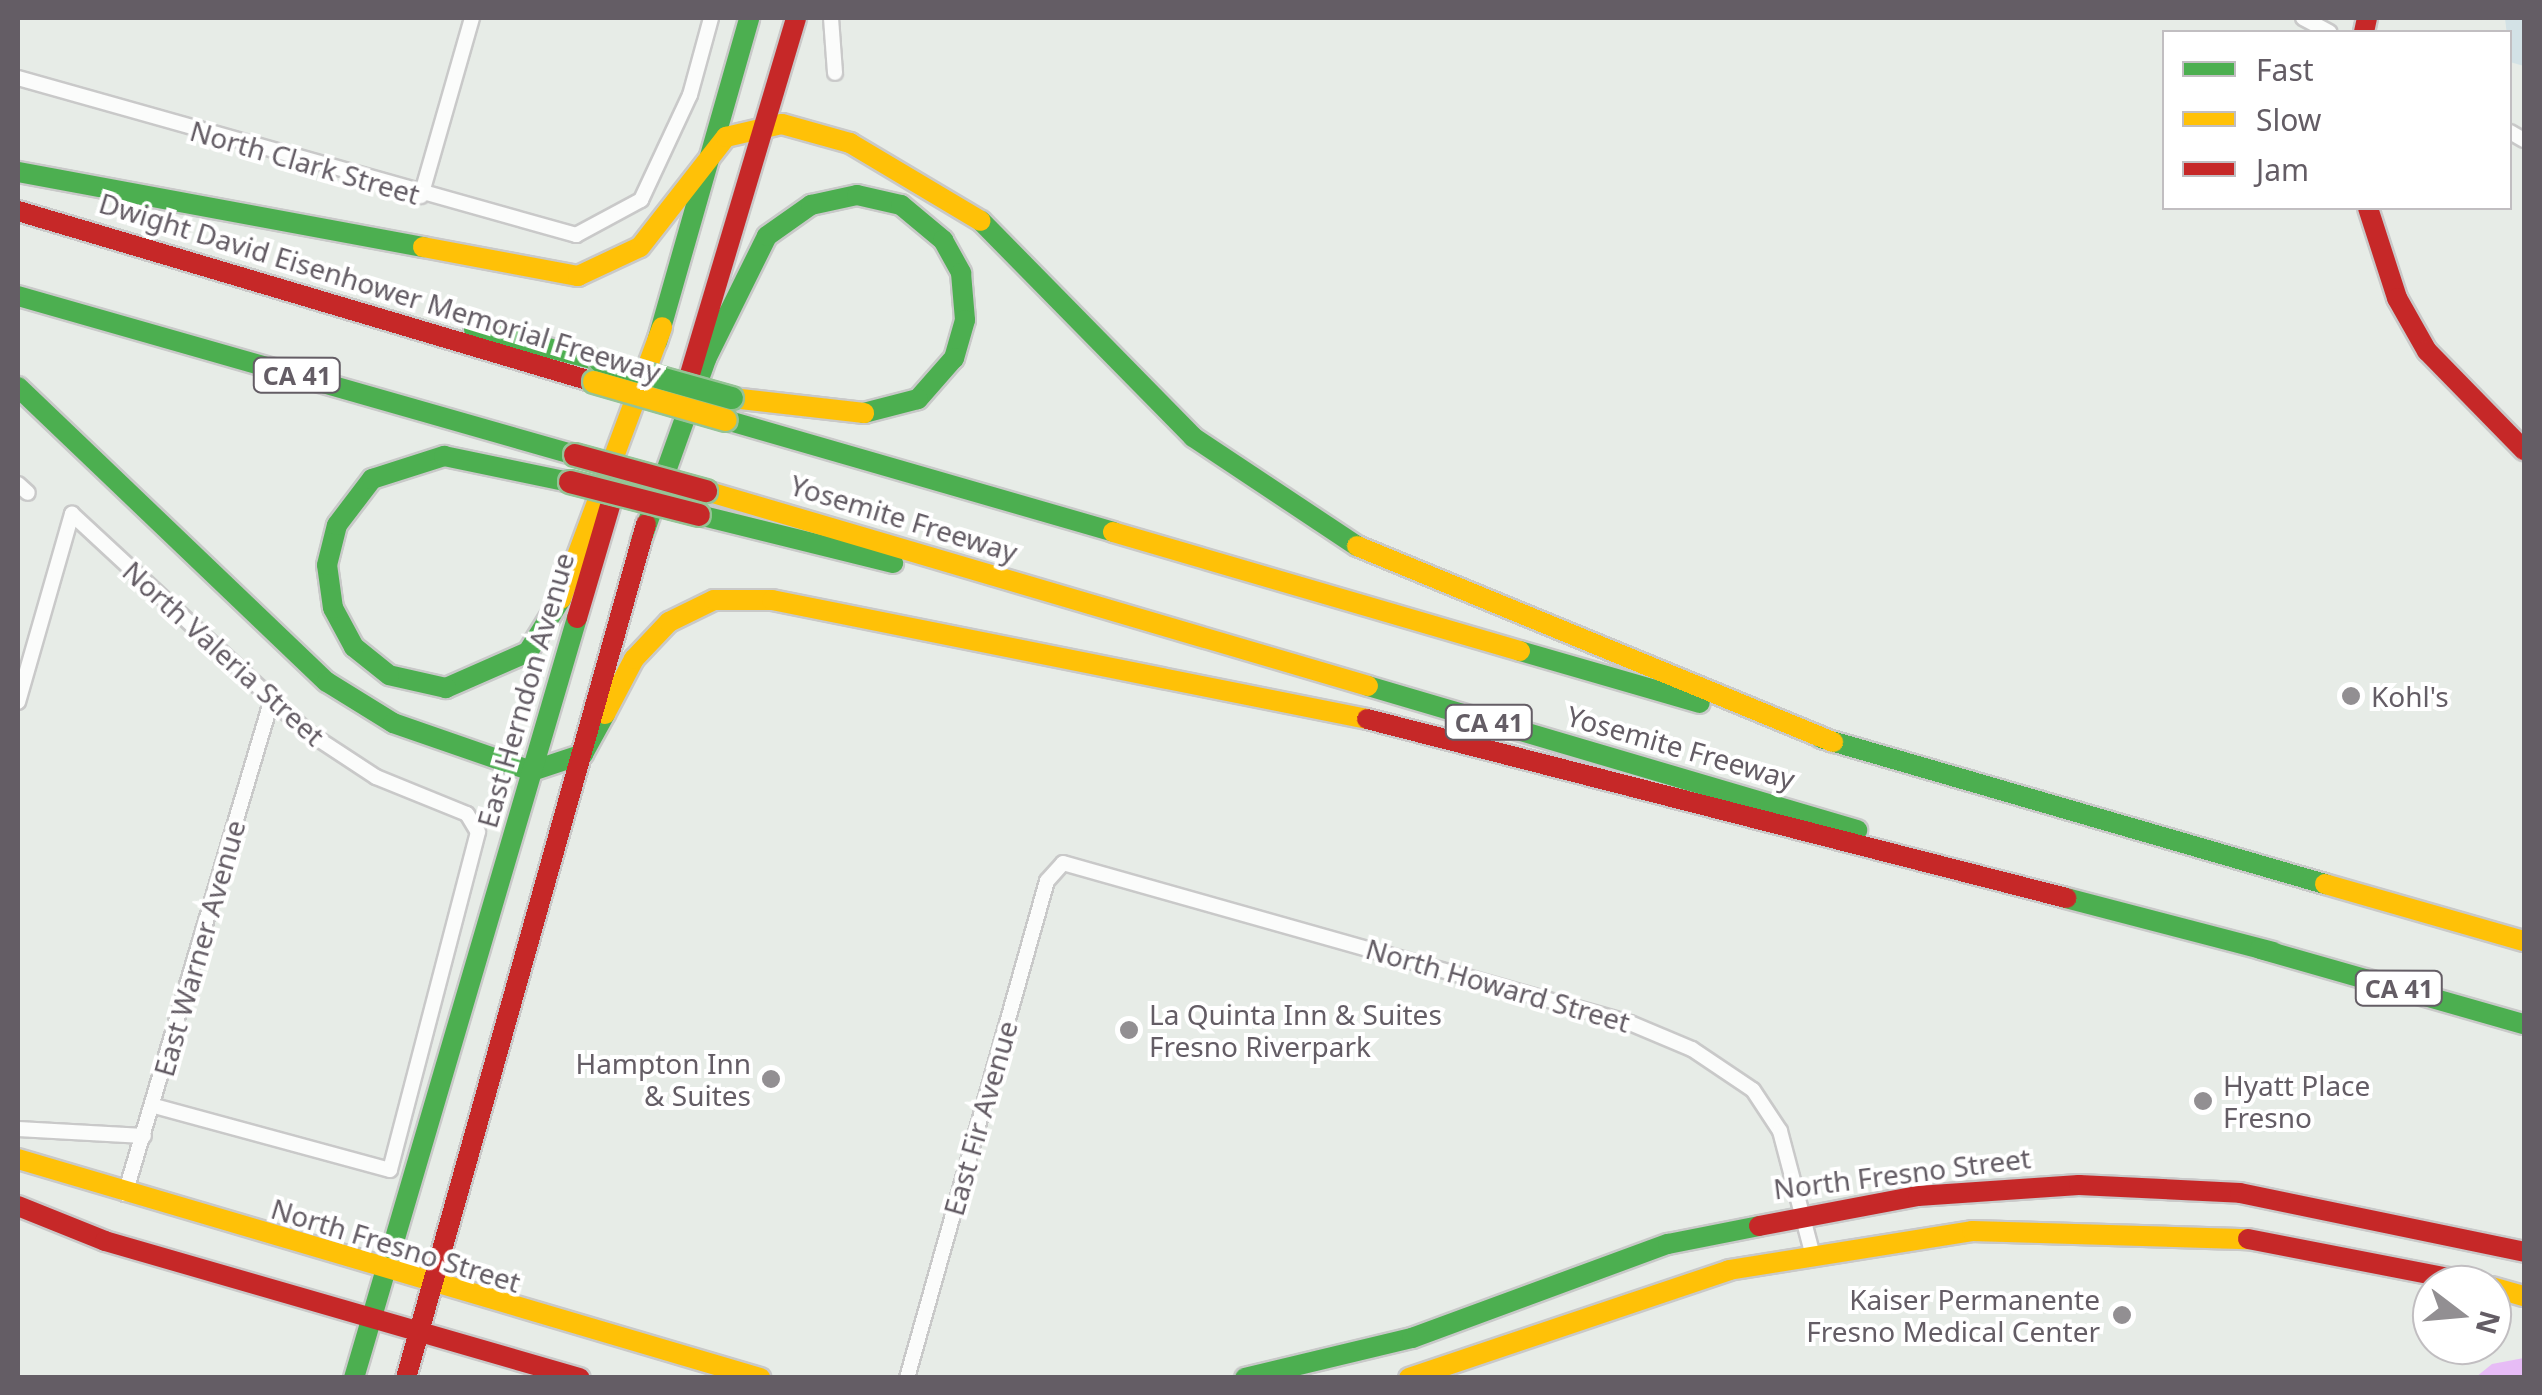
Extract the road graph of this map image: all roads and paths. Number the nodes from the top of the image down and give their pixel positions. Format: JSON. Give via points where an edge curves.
{"nodes":[{"id":1,"x":472,"y":18,"type":"edge"},
{"id":2,"x":712,"y":18,"type":"edge"},
{"id":3,"x":749,"y":18,"type":"edge"},
{"id":4,"x":796,"y":18,"type":"edge"},
{"id":5,"x":831,"y":18,"type":"edge"},
{"id":6,"x":835,"y":73,"type":"dead end"},
{"id":7,"x":18,"y":78,"type":"edge"},
{"id":8,"x":763,"y":124,"type":"junction"},
{"id":9,"x":712,"y":148,"type":"junction"},
{"id":10,"x":18,"y":172,"type":"edge"},
{"id":11,"x":421,"y":196,"type":"junction"},
{"id":12,"x":2369,"y":210,"type":"edge"},
{"id":13,"x":18,"y":211,"type":"edge"},
{"id":14,"x":18,"y":296,"type":"edge"},
{"id":15,"x":662,"y":327,"type":"junction"},
{"id":16,"x":18,"y":387,"type":"edge"},
{"id":17,"x":729,"y":409,"type":"junction"},
{"id":18,"x":2524,"y":450,"type":"edge"},
{"id":19,"x":641,"y":541,"type":"junction"},
{"id":20,"x":1242,"y":650,"type":"junction"},
{"id":21,"x":18,"y":702,"type":"edge"},
{"id":22,"x":271,"y":702,"type":"junction"},
{"id":23,"x":1833,"y":742,"type":"junction"},
{"id":24,"x":582,"y":754,"type":"junction"},
{"id":25,"x":532,"y":771,"type":"junction"},
{"id":26,"x":1062,"y":863,"type":"joint"},
{"id":27,"x":2524,"y":941,"type":"edge"},
{"id":28,"x":2272,"y":952,"type":"junction"},
{"id":29,"x":2524,"y":1024,"type":"edge"},
{"id":30,"x":154,"y":1106,"type":"junction"},
{"id":31,"x":18,"y":1129,"type":"edge"},
{"id":32,"x":144,"y":1136,"type":"junction"},
{"id":33,"x":18,"y":1159,"type":"edge"},
{"id":34,"x":125,"y":1194,"type":"junction"},
{"id":35,"x":18,"y":1206,"type":"edge"},
{"id":36,"x":1805,"y":1212,"type":"junction"},
{"id":37,"x":1812,"y":1252,"type":"junction"},
{"id":38,"x":2524,"y":1252,"type":"edge"},
{"id":39,"x":2412,"y":1268,"type":"edge"},
{"id":40,"x":389,"y":1275,"type":"junction"},
{"id":41,"x":436,"y":1289,"type":"junction"},
{"id":42,"x":375,"y":1318,"type":"junction"},
{"id":43,"x":422,"y":1331,"type":"junction"},
{"id":44,"x":354,"y":1378,"type":"edge"},
{"id":45,"x":406,"y":1378,"type":"edge"},
{"id":46,"x":580,"y":1378,"type":"edge"},
{"id":47,"x":760,"y":1378,"type":"edge"},
{"id":48,"x":907,"y":1378,"type":"edge"},
{"id":49,"x":1245,"y":1378,"type":"edge"},
{"id":50,"x":1409,"y":1378,"type":"edge"}],
"edges":[{"from":1,"to":11,"type":"street"},
{"from":2,"to":11,"type":"street","name":"North Clark Street","via":[[652,182],[628,211],[594,230],[560,236]]},
{"from":3,"to":9,"type":"main road","name":"East Herndon Avenue"},
{"from":4,"to":8,"type":"main road"},
{"from":5,"to":6,"type":"street"},
{"from":7,"to":11,"type":"street","name":"North Clark Street"},
{"from":8,"to":9,"type":"main road"},
{"from":8,"to":19,"type":"main road"},
{"from":8,"to":23,"type":"main road","via":[[850,143],[946,192],[1193,437],[1307,521],[1424,579]]},
{"from":9,"to":10,"type":"main road","via":[[640,248],[578,276]]},
{"from":9,"to":15,"type":"main road","name":"East Herndon Avenue"},
{"from":12,"to":18,"type":"main road","via":[[2397,298],[2427,351]]},
{"from":13,"to":17,"type":"main road","name":"Dwight David Eisenhower Memorial Freeway","bridge":true},
{"from":14,"to":20,"type":"main road","name":"Yosemite Freeway","number":"CA 41","bridge":true},
{"from":15,"to":20,"type":"main road","bridge":true,"via":[[559,606],[528,652],[446,688],[389,675],[354,646],[333,608],[327,565],[345,511],[372,479],[444,456],[570,482],[699,515]]},
{"from":15,"to":25,"type":"main road","name":"East Herndon Avenue"},
{"from":16,"to":25,"type":"main road","via":[[327,682],[393,724]]},
{"from":17,"to":19,"type":"main road","via":[[847,417],[918,400],[954,358],[965,320],[961,272],[943,240],[901,205],[857,196],[811,205],[767,236],[706,359]]},
{"from":17,"to":23,"type":"main road","name":"Yosemite Freeway"},
{"from":19,"to":24,"type":"main road"},
{"from":20,"to":28,"type":"main road","name":"Yosemite Freeway","number":"CA 41"},
{"from":21,"to":22,"type":"street","name":"North Valeria Street","via":[[72,514]]},
{"from":22,"to":30,"type":"street","name":"East Warner Avenue"},
{"from":22,"to":30,"type":"street","name":"North Valeria Street","via":[[345,760],[468,814],[480,842],[390,1170]]},
{"from":23,"to":27,"type":"main road","name":"Yosemite Freeway"},
{"from":24,"to":25,"type":"main road"},
{"from":24,"to":28,"type":"main road","via":[[634,659],[669,622],[714,600],[772,600],[1403,726]]},
{"from":24,"to":41,"type":"main road"},
{"from":25,"to":40,"type":"main road","name":"East Herndon Avenue"},
{"from":26,"to":36,"type":"street","name":"North Howard Street","via":[[1679,1042],[1728,1070],[1766,1107]]},
{"from":26,"to":48,"type":"street","name":"East Fir Avenue","via":[[1047,881]]},
{"from":28,"to":29,"type":"main road","name":"Yosemite Freeway","number":"CA 41"},
{"from":30,"to":32,"type":"street","name":"East Warner Avenue"},
{"from":31,"to":32,"type":"street"},
{"from":32,"to":34,"type":"street","name":"East Warner Avenue"},
{"from":33,"to":34,"type":"main road","name":"North Fresno Street"},
{"from":34,"to":40,"type":"main road","name":"North Fresno Street"},
{"from":35,"to":42,"type":"main road"},
{"from":36,"to":37,"type":"street","name":"North Howard Street"},
{"from":36,"to":38,"type":"main road","name":"North Fresno Street","via":[[2004,1188],[2141,1186],[2336,1207]]},
{"from":36,"to":49,"type":"main road","name":"North Fresno Street","via":[[1668,1244],[1412,1338]]},
{"from":37,"to":39,"type":"main road","via":[[1972,1231],[2168,1230],[2330,1249]]},
{"from":37,"to":50,"type":"main road","via":[[1677,1284]]},
{"from":40,"to":41,"type":"main road","name":"North Fresno Street"},
{"from":40,"to":42,"type":"main road","name":"East Herndon Avenue"},
{"from":41,"to":43,"type":"main road"},
{"from":41,"to":47,"type":"main road","name":"North Fresno Street"},
{"from":42,"to":43,"type":"main road"},
{"from":42,"to":44,"type":"main road","name":"East Herndon Avenue"},
{"from":43,"to":45,"type":"main road"},
{"from":43,"to":46,"type":"main road"}]}
